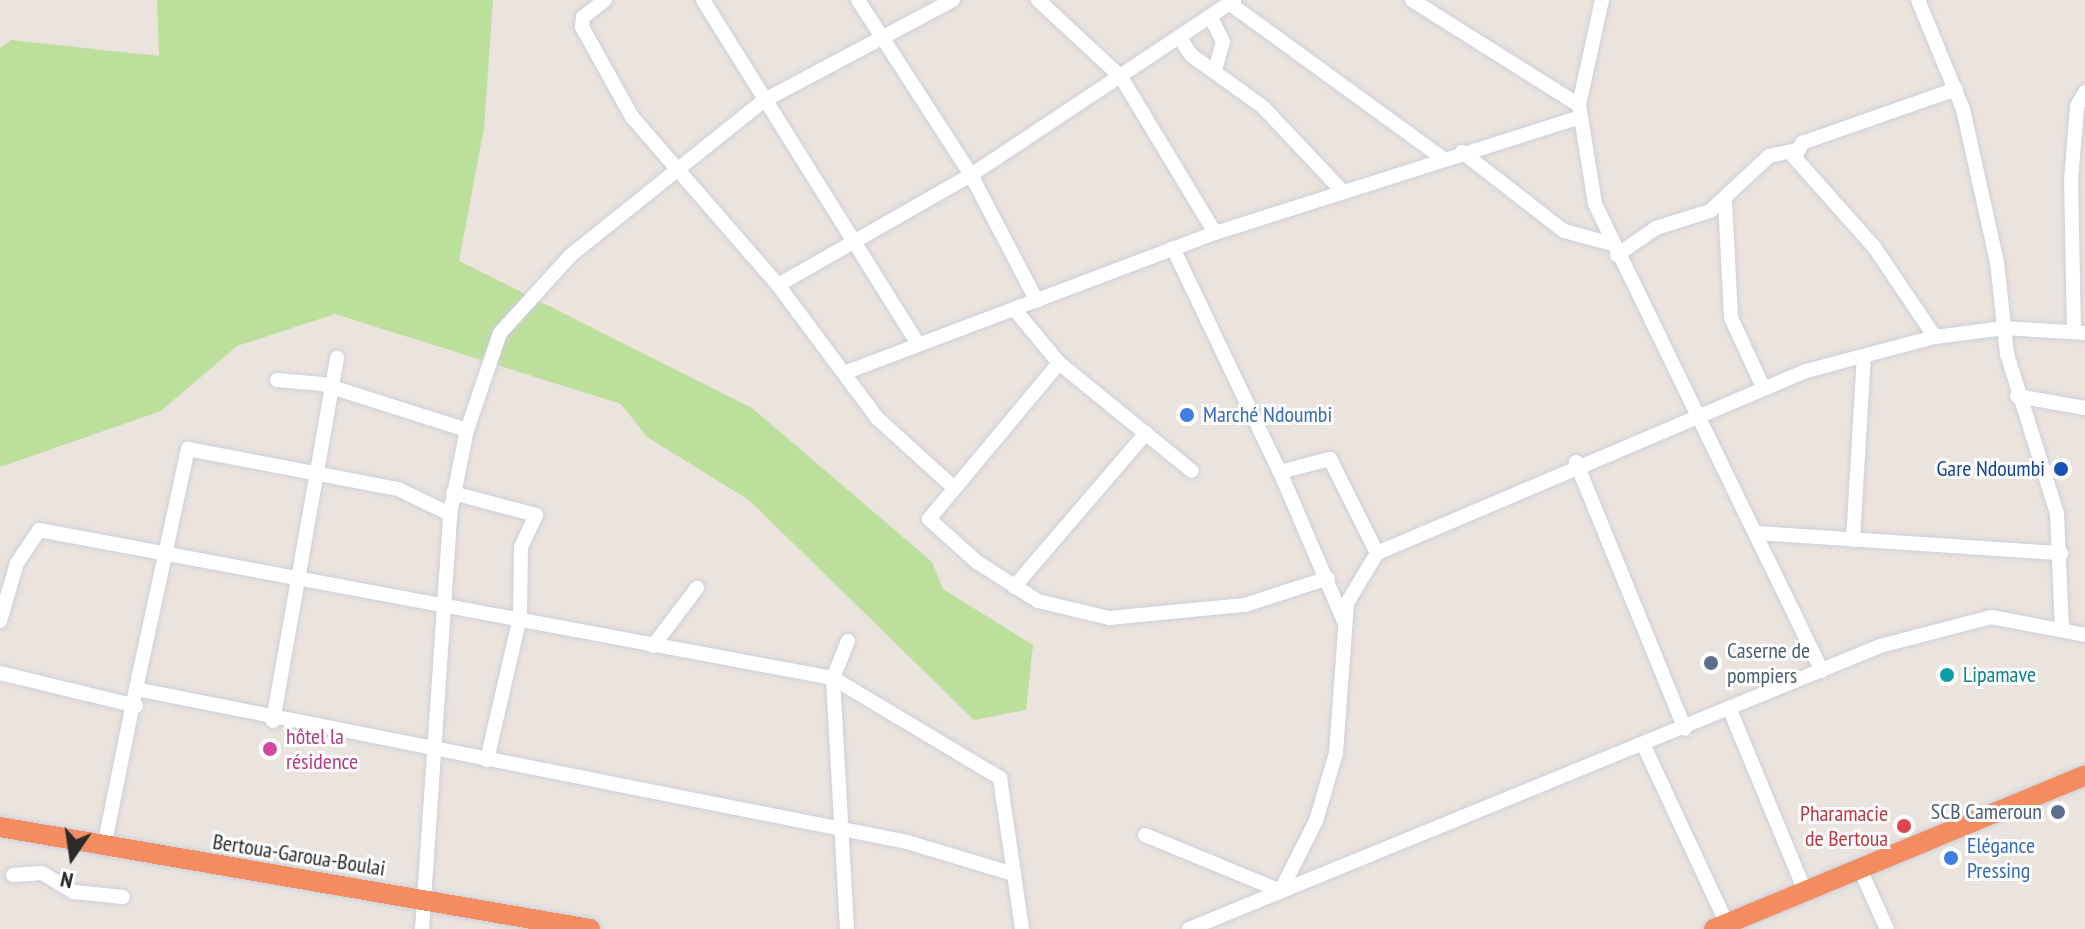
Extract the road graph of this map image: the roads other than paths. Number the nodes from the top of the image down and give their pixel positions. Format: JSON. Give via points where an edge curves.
{"nodes":[{"id":1,"x":605,"y":0,"type":"edge"},
{"id":2,"x":703,"y":0,"type":"edge"},
{"id":3,"x":858,"y":0,"type":"edge"},
{"id":4,"x":953,"y":0,"type":"edge"},
{"id":5,"x":1038,"y":0,"type":"edge"},
{"id":6,"x":1412,"y":0,"type":"edge"},
{"id":7,"x":1613,"y":0,"type":"edge"},
{"id":8,"x":1918,"y":0,"type":"edge"},
{"id":9,"x":1231,"y":2,"type":"edge"},
{"id":10,"x":1601,"y":6,"type":"edge"},
{"id":11,"x":1210,"y":16,"type":"junction"},
{"id":12,"x":881,"y":32,"type":"junction"},
{"id":13,"x":1179,"y":37,"type":"junction"},
{"id":14,"x":1215,"y":70,"type":"junction"},
{"id":15,"x":1121,"y":77,"type":"junction"},
{"id":16,"x":1956,"y":89,"type":"junction"},
{"id":17,"x":2085,"y":92,"type":"edge"},
{"id":18,"x":763,"y":101,"type":"junction"},
{"id":19,"x":1578,"y":111,"type":"junction"},
{"id":20,"x":1797,"y":150,"type":"junction"},
{"id":21,"x":1462,"y":152,"type":"junction"},
{"id":22,"x":1442,"y":158,"type":"junction"},
{"id":23,"x":677,"y":168,"type":"junction"},
{"id":24,"x":971,"y":175,"type":"junction"},
{"id":25,"x":1343,"y":192,"type":"junction"},
{"id":26,"x":1725,"y":202,"type":"junction"},
{"id":27,"x":1215,"y":233,"type":"junction"},
{"id":28,"x":856,"y":240,"type":"junction"},
{"id":29,"x":1173,"y":248,"type":"junction"},
{"id":30,"x":1614,"y":250,"type":"junction"},
{"id":31,"x":778,"y":285,"type":"junction"},
{"id":32,"x":1037,"y":301,"type":"junction"},
{"id":33,"x":1015,"y":310,"type":"junction"},
{"id":34,"x":2004,"y":328,"type":"junction"},
{"id":35,"x":2080,"y":333,"type":"edge"},
{"id":36,"x":1935,"y":337,"type":"junction"},
{"id":37,"x":918,"y":344,"type":"junction"},
{"id":38,"x":1864,"y":356,"type":"junction"},
{"id":39,"x":337,"y":358,"type":"dead end"},
{"id":40,"x":1059,"y":363,"type":"junction"},
{"id":41,"x":844,"y":373,"type":"junction"},
{"id":42,"x":277,"y":380,"type":"dead end"},
{"id":43,"x":333,"y":388,"type":"junction"},
{"id":44,"x":1764,"y":389,"type":"junction"},
{"id":45,"x":2017,"y":396,"type":"junction"},
{"id":46,"x":2085,"y":408,"type":"edge"},
{"id":47,"x":1692,"y":414,"type":"junction"},
{"id":48,"x":467,"y":430,"type":"junction"},
{"id":49,"x":1146,"y":433,"type":"junction"},
{"id":50,"x":1576,"y":462,"type":"junction"},
{"id":51,"x":1192,"y":471,"type":"dead end"},
{"id":52,"x":320,"y":472,"type":"junction"},
{"id":53,"x":1280,"y":472,"type":"junction"},
{"id":54,"x":953,"y":487,"type":"junction"},
{"id":55,"x":453,"y":493,"type":"junction"},
{"id":56,"x":450,"y":514,"type":"junction"},
{"id":57,"x":1757,"y":533,"type":"junction"},
{"id":58,"x":1853,"y":540,"type":"junction"},
{"id":59,"x":166,"y":549,"type":"junction"},
{"id":60,"x":1377,"y":553,"type":"junction"},
{"id":61,"x":2061,"y":553,"type":"junction"},
{"id":62,"x":1328,"y":578,"type":"junction"},
{"id":63,"x":300,"y":581,"type":"junction"},
{"id":64,"x":1014,"y":587,"type":"junction"},
{"id":65,"x":697,"y":588,"type":"dead end"},
{"id":66,"x":441,"y":604,"type":"junction"},
{"id":67,"x":520,"y":617,"type":"junction"},
{"id":68,"x":0,"y":621,"type":"edge"},
{"id":69,"x":1344,"y":621,"type":"junction"},
{"id":70,"x":2062,"y":628,"type":"junction"},
{"id":71,"x":2085,"y":635,"type":"edge"},
{"id":72,"x":848,"y":641,"type":"dead end"},
{"id":73,"x":653,"y":646,"type":"junction"},
{"id":74,"x":1822,"y":671,"type":"junction"},
{"id":75,"x":0,"y":673,"type":"edge"},
{"id":76,"x":833,"y":678,"type":"junction"},
{"id":77,"x":136,"y":689,"type":"junction"},
{"id":78,"x":136,"y":706,"type":"junction"},
{"id":79,"x":1730,"y":710,"type":"junction"},
{"id":80,"x":273,"y":721,"type":"junction"},
{"id":81,"x":1685,"y":729,"type":"junction"},
{"id":82,"x":1644,"y":746,"type":"junction"},
{"id":83,"x":435,"y":751,"type":"junction"},
{"id":84,"x":487,"y":760,"type":"junction"},
{"id":85,"x":2085,"y":775,"type":"edge"},
{"id":86,"x":0,"y":827,"type":"edge"},
{"id":87,"x":843,"y":834,"type":"junction"},
{"id":88,"x":1145,"y":835,"type":"dead end"},
{"id":89,"x":104,"y":847,"type":"junction"},
{"id":90,"x":1860,"y":869,"type":"junction"},
{"id":91,"x":1014,"y":874,"type":"junction"},
{"id":92,"x":13,"y":875,"type":"dead end"},
{"id":93,"x":1278,"y":891,"type":"junction"},
{"id":94,"x":1805,"y":891,"type":"junction"},
{"id":95,"x":123,"y":897,"type":"dead end"},
{"id":96,"x":423,"y":900,"type":"junction"},
{"id":97,"x":1720,"y":926,"type":"edge"},
{"id":98,"x":422,"y":929,"type":"edge"},
{"id":99,"x":590,"y":929,"type":"edge"},
{"id":100,"x":847,"y":929,"type":"edge"},
{"id":101,"x":1022,"y":929,"type":"edge"},
{"id":102,"x":1189,"y":929,"type":"edge"},
{"id":103,"x":1887,"y":929,"type":"edge"}],
"edges":[{"from":1,"to":23,"type":"street","via":[[583,17],[582,27],[608,81]]},
{"from":2,"to":18,"type":"street"},
{"from":3,"to":12,"type":"street"},
{"from":4,"to":12,"type":"street"},
{"from":5,"to":15,"type":"street"},
{"from":6,"to":19,"type":"street"},
{"from":7,"to":10,"type":"street"},
{"from":8,"to":16,"type":"street"},
{"from":9,"to":11,"type":"street"},
{"from":9,"to":22,"type":"street"},
{"from":10,"to":19,"type":"street"},
{"from":11,"to":13,"type":"street"},
{"from":11,"to":14,"type":"street","via":[[1223,42]]},
{"from":12,"to":18,"type":"street"},
{"from":12,"to":24,"type":"street"},
{"from":13,"to":14,"type":"street"},
{"from":13,"to":15,"type":"street"},
{"from":14,"to":25,"type":"street","via":[[1263,107]]},
{"from":15,"to":24,"type":"street"},
{"from":15,"to":27,"type":"street"},
{"from":16,"to":20,"type":"street","via":[[1866,115]]},
{"from":16,"to":34,"type":"street","via":[[1997,262]]},
{"from":17,"to":35,"type":"street","via":[[2077,106],[2071,181]]},
{"from":18,"to":23,"type":"street"},
{"from":18,"to":28,"type":"street"},
{"from":19,"to":21,"type":"street"},
{"from":19,"to":30,"type":"street","via":[[1586,171]]},
{"from":20,"to":26,"type":"street","via":[[1769,156]]},
{"from":20,"to":36,"type":"street","via":[[1799,169],[1874,247]]},
{"from":21,"to":22,"type":"street"},
{"from":21,"to":30,"type":"street","via":[[1564,231]]},
{"from":22,"to":25,"type":"street"},
{"from":23,"to":31,"type":"street"},
{"from":23,"to":48,"type":"street","via":[[516,309],[488,357]]},
{"from":24,"to":28,"type":"street"},
{"from":24,"to":32,"type":"street"},
{"from":25,"to":27,"type":"street"},
{"from":26,"to":30,"type":"street"},
{"from":26,"to":44,"type":"street","via":[[1731,318]]},
{"from":27,"to":29,"type":"street"},
{"from":28,"to":31,"type":"street"},
{"from":28,"to":37,"type":"street"},
{"from":29,"to":32,"type":"street"},
{"from":29,"to":53,"type":"street"},
{"from":30,"to":47,"type":"street"},
{"from":31,"to":41,"type":"street"},
{"from":32,"to":33,"type":"street"},
{"from":33,"to":37,"type":"street"},
{"from":33,"to":40,"type":"street"},
{"from":34,"to":35,"type":"street"},
{"from":34,"to":36,"type":"street"},
{"from":34,"to":45,"type":"street"},
{"from":36,"to":38,"type":"street"},
{"from":37,"to":41,"type":"street"},
{"from":38,"to":44,"type":"street"},
{"from":38,"to":58,"type":"street"},
{"from":39,"to":43,"type":"street"},
{"from":40,"to":49,"type":"street"},
{"from":40,"to":54,"type":"street"},
{"from":41,"to":54,"type":"street","via":[[877,418]]},
{"from":42,"to":43,"type":"street"},
{"from":43,"to":48,"type":"street"},
{"from":43,"to":52,"type":"street"},
{"from":44,"to":47,"type":"street"},
{"from":45,"to":46,"type":"street"},
{"from":45,"to":61,"type":"street","via":[[2057,514]]},
{"from":47,"to":50,"type":"street"},
{"from":47,"to":57,"type":"street"},
{"from":48,"to":55,"type":"street"},
{"from":49,"to":51,"type":"street"},
{"from":49,"to":64,"type":"street"},
{"from":50,"to":60,"type":"street"},
{"from":50,"to":81,"type":"street"},
{"from":52,"to":56,"type":"street","via":[[417,495]]},
{"from":52,"to":59,"type":"street","via":[[188,449]]},
{"from":52,"to":63,"type":"street"},
{"from":53,"to":60,"type":"street","via":[[1330,459]]},
{"from":53,"to":62,"type":"street"},
{"from":54,"to":64,"type":"street","via":[[929,519]]},
{"from":55,"to":56,"type":"street"},
{"from":55,"to":67,"type":"street","via":[[536,515],[519,558]]},
{"from":56,"to":66,"type":"street"},
{"from":57,"to":58,"type":"street"},
{"from":57,"to":74,"type":"street"},
{"from":58,"to":61,"type":"street"},
{"from":59,"to":63,"type":"street"},
{"from":59,"to":68,"type":"street","via":[[39,530],[17,563]]},
{"from":59,"to":77,"type":"street"},
{"from":60,"to":69,"type":"street"},
{"from":61,"to":70,"type":"street"},
{"from":62,"to":64,"type":"street","via":[[1245,605],[1156,617],[1073,614]]},
{"from":62,"to":69,"type":"street"},
{"from":63,"to":66,"type":"street"},
{"from":63,"to":80,"type":"street"},
{"from":65,"to":73,"type":"street"},
{"from":66,"to":67,"type":"street"},
{"from":66,"to":83,"type":"street"},
{"from":67,"to":73,"type":"street"},
{"from":67,"to":84,"type":"street"},
{"from":69,"to":93,"type":"street","via":[[1336,753],[1316,821]]},
{"from":70,"to":71,"type":"street"},
{"from":70,"to":74,"type":"street","via":[[1991,617],[1880,646]]},
{"from":72,"to":76,"type":"street"},
{"from":73,"to":76,"type":"street"},
{"from":74,"to":79,"type":"street"},
{"from":75,"to":78,"type":"street"},
{"from":76,"to":87,"type":"street"},
{"from":76,"to":91,"type":"street","via":[[1000,778]]},
{"from":77,"to":78,"type":"street"},
{"from":77,"to":80,"type":"street"},
{"from":78,"to":89,"type":"street"},
{"from":79,"to":81,"type":"street"},
{"from":79,"to":94,"type":"street"},
{"from":80,"to":83,"type":"street"},
{"from":81,"to":82,"type":"street"},
{"from":82,"to":93,"type":"street"},
{"from":82,"to":97,"type":"street"},
{"from":83,"to":84,"type":"street"},
{"from":83,"to":96,"type":"street"},
{"from":84,"to":87,"type":"street"},
{"from":85,"to":90,"type":"highway"},
{"from":86,"to":89,"type":"highway","name":"Bertoua-Garoua-Boulai"},
{"from":87,"to":91,"type":"street","via":[[907,842]]},
{"from":87,"to":100,"type":"street"},
{"from":88,"to":93,"type":"street"},
{"from":89,"to":96,"type":"highway","name":"Bertoua-Garoua-Boulai"},
{"from":90,"to":94,"type":"highway"},
{"from":90,"to":103,"type":"street"},
{"from":91,"to":101,"type":"street"},
{"from":92,"to":95,"type":"street","via":[[42,873],[74,892]]},
{"from":93,"to":102,"type":"street"},
{"from":94,"to":97,"type":"highway"},
{"from":96,"to":98,"type":"street"},
{"from":96,"to":99,"type":"highway","name":"Bertoua-Garoua-Boulai"}]}
